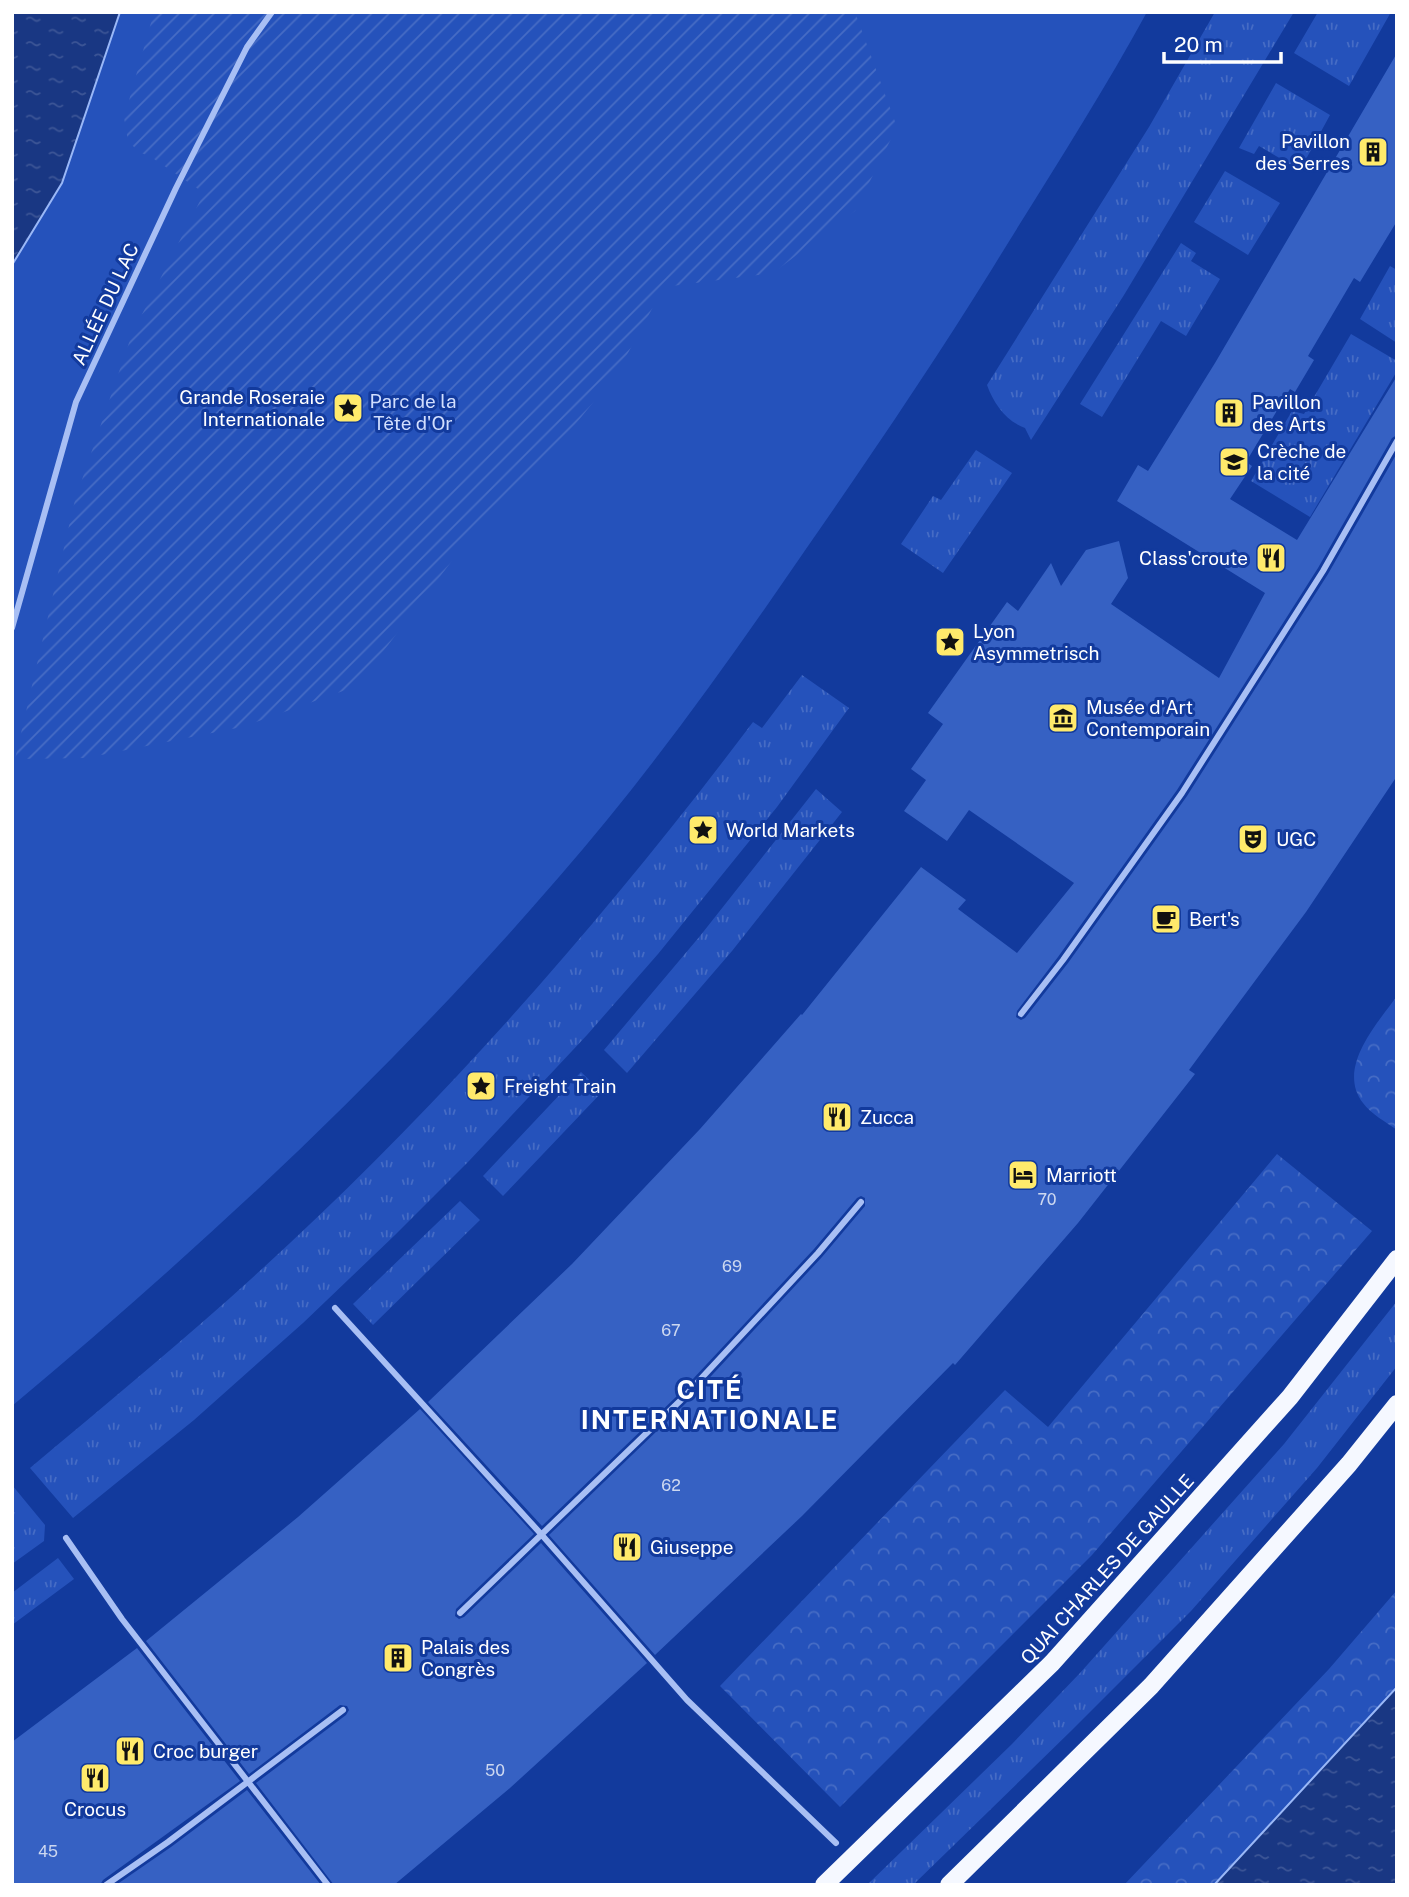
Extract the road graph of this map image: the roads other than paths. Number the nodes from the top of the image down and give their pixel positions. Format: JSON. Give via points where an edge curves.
{"nodes":[{"id":1,"x":272,"y":12,"type":"edge"},
{"id":2,"x":1397,"y":441,"type":"edge"},
{"id":3,"x":12,"y":628,"type":"edge"},
{"id":4,"x":1021,"y":1014,"type":"dead end"},
{"id":5,"x":861,"y":1202,"type":"dead end"},
{"id":6,"x":1397,"y":1259,"type":"edge"},
{"id":7,"x":335,"y":1308,"type":"dead end"},
{"id":8,"x":1397,"y":1404,"type":"edge"},
{"id":9,"x":541,"y":1534,"type":"junction"},
{"id":10,"x":66,"y":1538,"type":"dead end"},
{"id":11,"x":460,"y":1613,"type":"dead end"},
{"id":12,"x":343,"y":1710,"type":"dead end"},
{"id":13,"x":250,"y":1781,"type":"junction"},
{"id":14,"x":836,"y":1843,"type":"dead end"},
{"id":15,"x":106,"y":1885,"type":"edge"},
{"id":16,"x":328,"y":1885,"type":"edge"},
{"id":17,"x":824,"y":1885,"type":"edge"},
{"id":18,"x":948,"y":1885,"type":"edge"}],
"edges":[{"from":1,"to":3,"type":"street","name":"ALLÉE DU LAC","via":[[247,47],[176,188],[76,402]]},
{"from":2,"to":4,"type":"street","via":[[1323,571],[1182,793]]},
{"from":5,"to":9,"type":"street","via":[[727,1353]]},
{"from":6,"to":17,"type":"main road","name":"QUAI CHARLES DE GAULLE","via":[[1290,1397],[1052,1664]]},
{"from":7,"to":9,"type":"street"},
{"from":8,"to":18,"type":"main road","via":[[1349,1465],[1151,1686]]},
{"from":9,"to":11,"type":"street"},
{"from":9,"to":14,"type":"street","via":[[687,1700]]},
{"from":10,"to":13,"type":"street","via":[[122,1619]]},
{"from":12,"to":13,"type":"street"},
{"from":13,"to":15,"type":"street"},
{"from":13,"to":16,"type":"street"}]}
